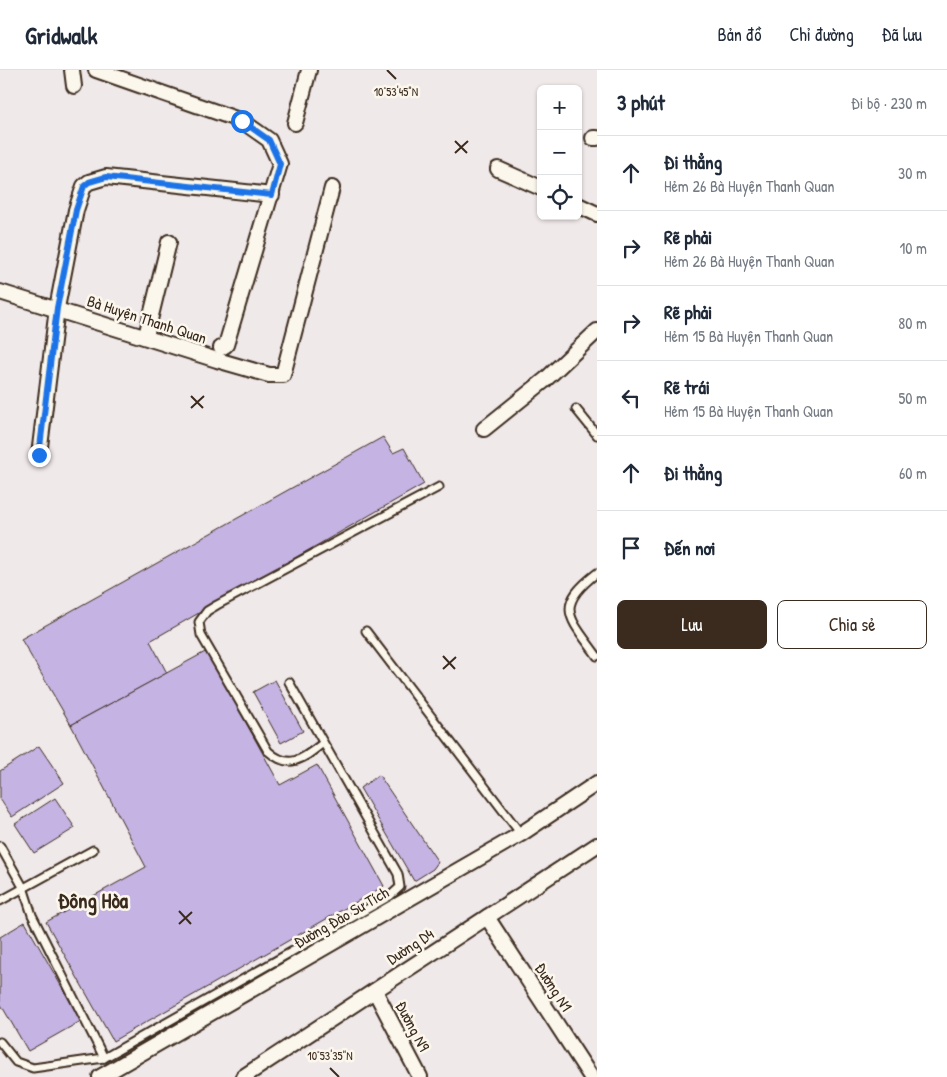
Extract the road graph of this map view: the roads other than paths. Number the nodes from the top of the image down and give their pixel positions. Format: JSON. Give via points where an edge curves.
{"nodes":[{"id":1,"x":72,"y":70,"type":"edge"},
{"id":2,"x":96,"y":70,"type":"edge"},
{"id":3,"x":308,"y":70,"type":"edge"},
{"id":4,"x":74,"y":86,"type":"dead end"},
{"id":5,"x":295,"y":123,"type":"dead end"},
{"id":6,"x":498,"y":169,"type":"dead end"},
{"id":7,"x":537,"y":186,"type":"edge"},
{"id":8,"x":332,"y":188,"type":"dead end"},
{"id":9,"x":272,"y":195,"type":"junction"},
{"id":10,"x":582,"y":207,"type":"edge"},
{"id":11,"x":597,"y":214,"type":"edge"},
{"id":12,"x":170,"y":242,"type":"dead end"},
{"id":13,"x":0,"y":292,"type":"edge"},
{"id":14,"x":57,"y":308,"type":"junction"},
{"id":15,"x":597,"y":331,"type":"edge"},
{"id":16,"x":146,"y":336,"type":"junction"},
{"id":17,"x":219,"y":354,"type":"junction"},
{"id":18,"x":576,"y":409,"type":"dead end"},
{"id":19,"x":484,"y":429,"type":"dead end"},
{"id":20,"x":597,"y":434,"type":"edge"},
{"id":21,"x":39,"y":455,"type":"dead end"},
{"id":22,"x":438,"y":487,"type":"dead end"},
{"id":23,"x":597,"y":573,"type":"edge"},
{"id":24,"x":366,"y":631,"type":"dead end"},
{"id":25,"x":597,"y":656,"type":"edge"},
{"id":26,"x":289,"y":682,"type":"dead end"},
{"id":27,"x":323,"y":742,"type":"junction"},
{"id":28,"x":597,"y":782,"type":"edge"},
{"id":29,"x":521,"y":834,"type":"junction"},
{"id":30,"x":597,"y":845,"type":"edge"},
{"id":31,"x":0,"y":846,"type":"edge"},
{"id":32,"x":93,"y":850,"type":"dead end"},
{"id":33,"x":23,"y":887,"type":"junction"},
{"id":34,"x":0,"y":901,"type":"edge"},
{"id":35,"x":487,"y":917,"type":"junction"},
{"id":36,"x":375,"y":991,"type":"junction"},
{"id":37,"x":0,"y":1042,"type":"edge"},
{"id":38,"x":104,"y":1058,"type":"junction"},
{"id":39,"x":262,"y":1072,"type":"edge"},
{"id":40,"x":100,"y":1077,"type":"edge"},
{"id":41,"x":243,"y":1077,"type":"edge"},
{"id":42,"x":420,"y":1077,"type":"edge"},
{"id":43,"x":591,"y":1077,"type":"edge"}],
"edges":[{"from":1,"to":4,"type":"street"},
{"from":2,"to":9,"type":"street","via":[[242,121],[269,140],[280,164]]},
{"from":3,"to":5,"type":"street"},
{"from":6,"to":7,"type":"street"},
{"from":8,"to":17,"type":"street","name":"Bà Huyện Thanh Quan","via":[[283,375],[269,375]]},
{"from":9,"to":14,"type":"street","via":[[106,177],[89,182],[84,186],[76,210]]},
{"from":9,"to":17,"type":"street","via":[[226,345]]},
{"from":10,"to":11,"type":"street"},
{"from":12,"to":16,"type":"street"},
{"from":13,"to":14,"type":"street","name":"Bà Huyện Thanh Quan"},
{"from":14,"to":16,"type":"street","name":"Bà Huyện Thanh Quan"},
{"from":14,"to":21,"type":"street"},
{"from":15,"to":19,"type":"street","via":[[545,380]]},
{"from":16,"to":17,"type":"street","name":"Bà Huyện Thanh Quan"},
{"from":18,"to":20,"type":"lane"},
{"from":22,"to":27,"type":"lane","via":[[216,605],[199,622],[201,635],[268,751],[278,760],[290,761],[303,758]]},
{"from":23,"to":25,"type":"lane","via":[[572,597],[570,606],[573,622]]},
{"from":24,"to":29,"type":"lane"},
{"from":26,"to":27,"type":"lane"},
{"from":27,"to":38,"type":"lane","via":[[398,874],[400,887],[390,896]]},
{"from":28,"to":29,"type":"street","name":"Đường Đào Sư Tích"},
{"from":29,"to":40,"type":"street","name":"Đường Đào Sư Tích"},
{"from":30,"to":35,"type":"street","name":"Dường D4"},
{"from":31,"to":33,"type":"lane"},
{"from":32,"to":33,"type":"lane"},
{"from":33,"to":34,"type":"lane"},
{"from":33,"to":38,"type":"lane","via":[[32,915]]},
{"from":35,"to":36,"type":"street","name":"Dường D4"},
{"from":35,"to":43,"type":"street","name":"Đường N1"},
{"from":36,"to":39,"type":"street","name":"Dường D4"},
{"from":36,"to":42,"type":"street","name":"Đường N9"},
{"from":37,"to":38,"type":"lane","via":[[16,1062],[33,1068]]},
{"from":39,"to":41,"type":"street","name":"Dường D4"}]}
